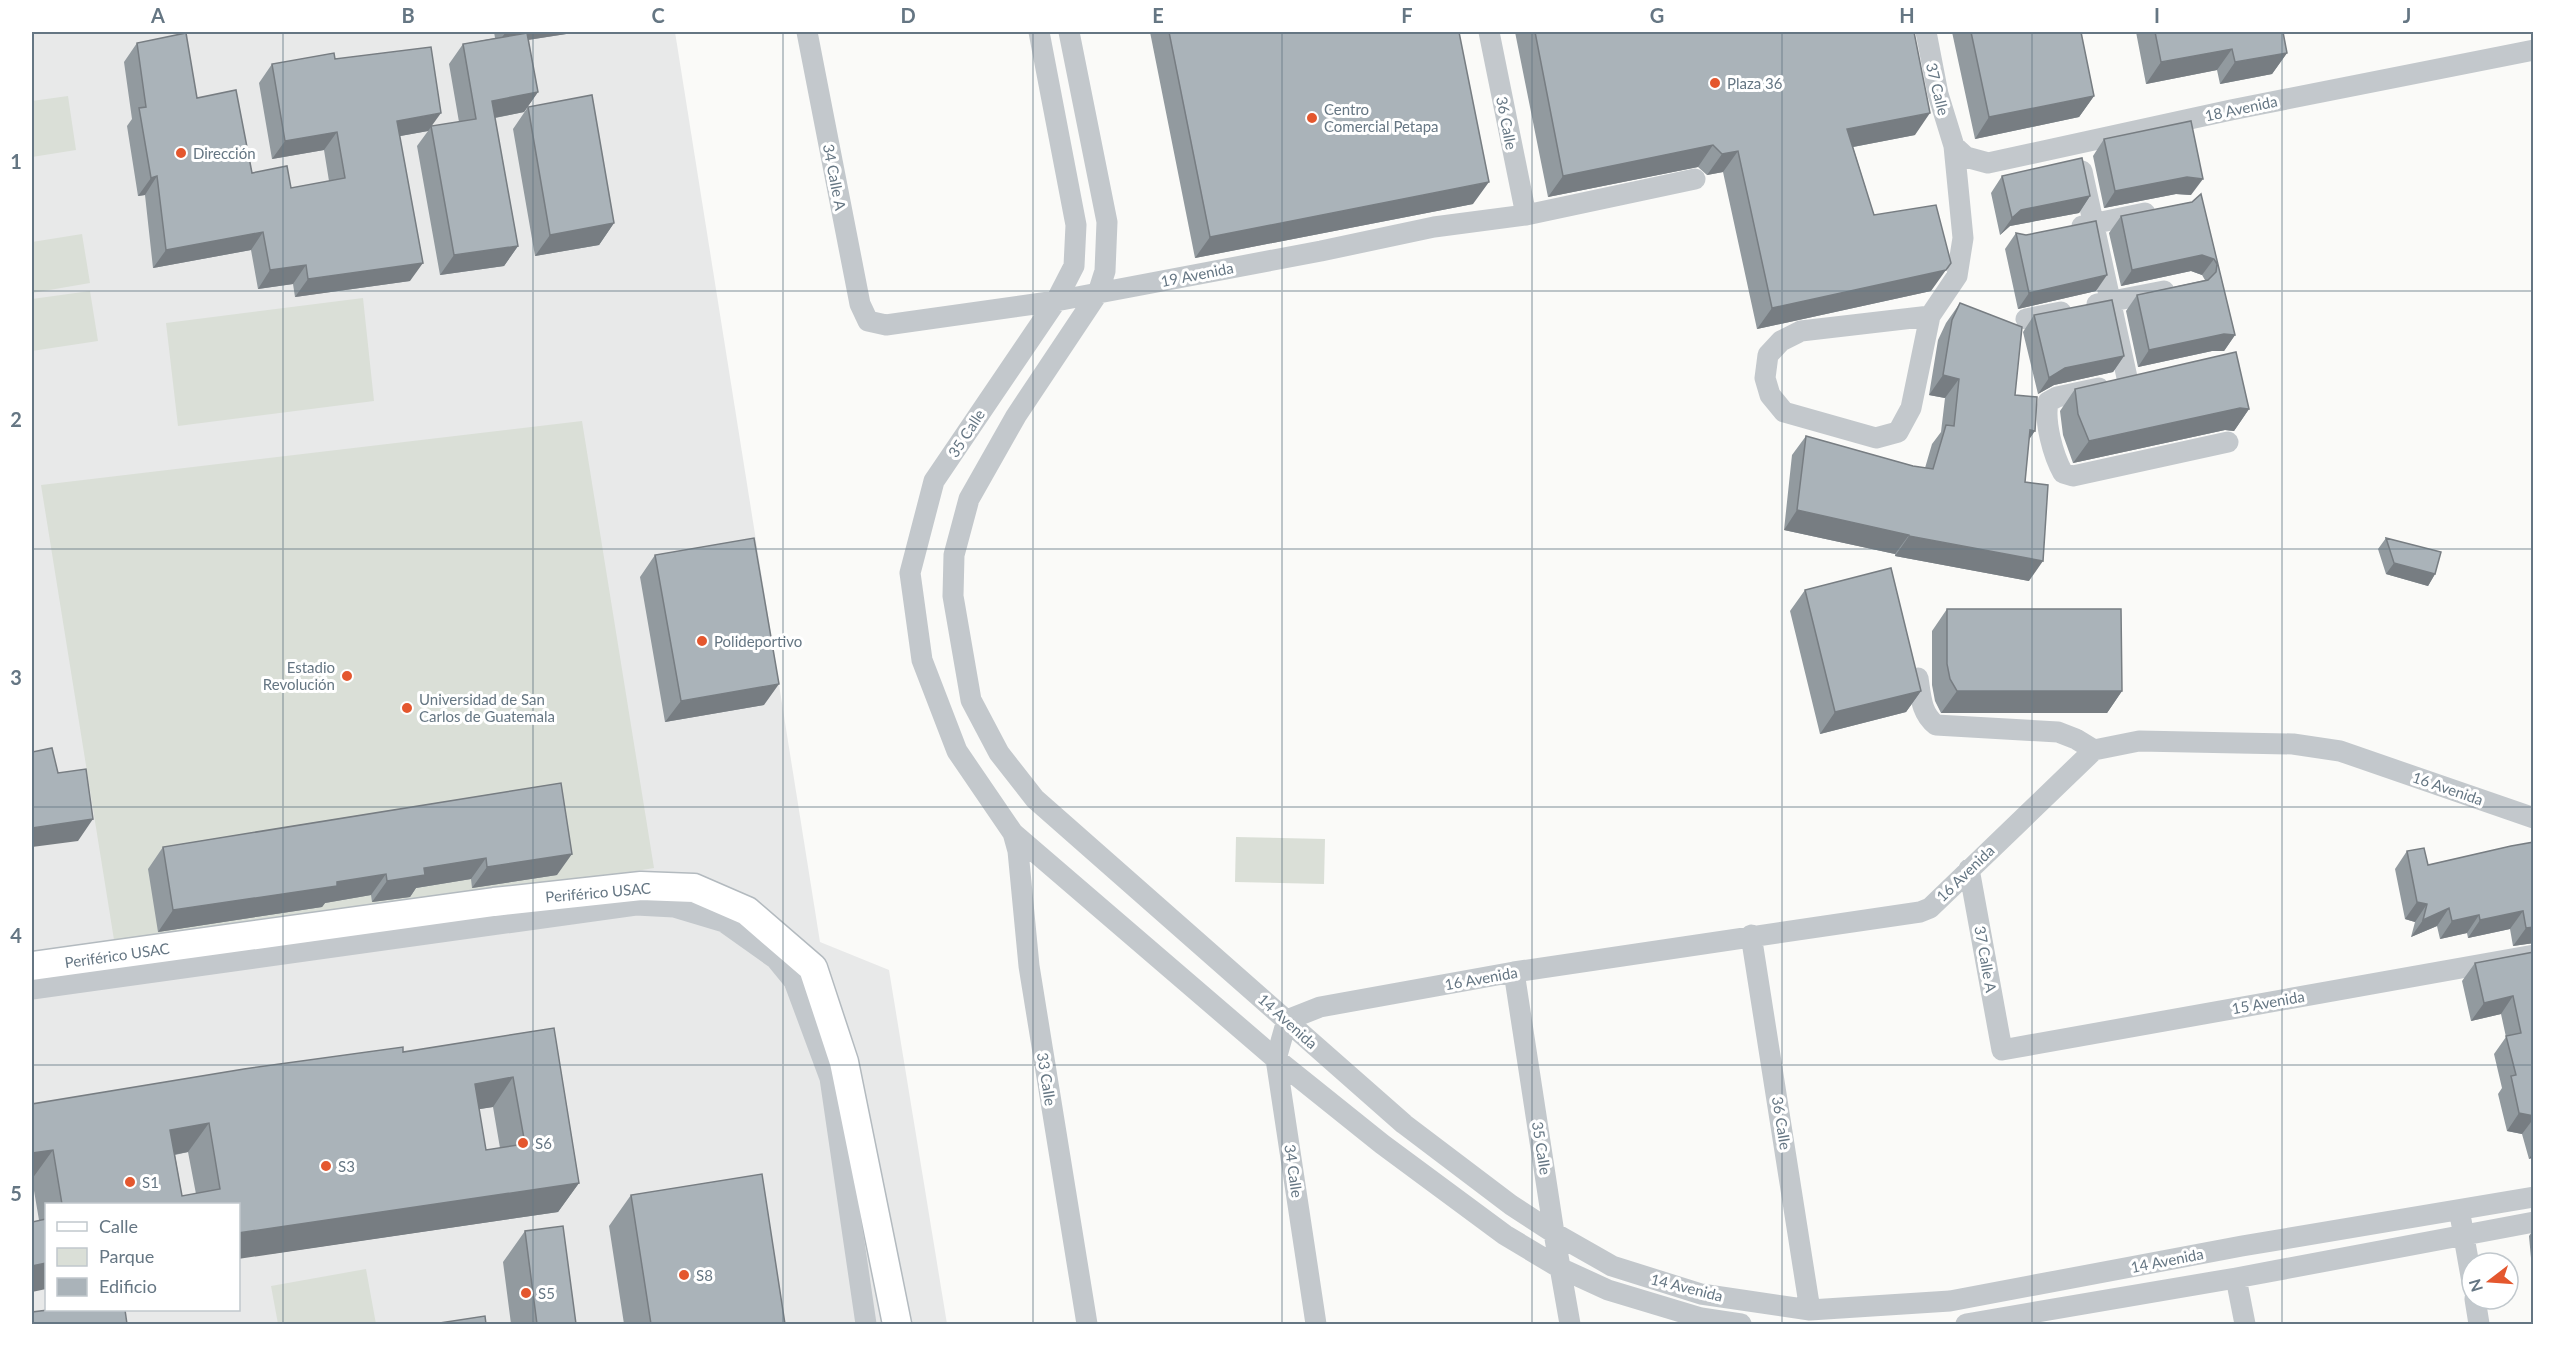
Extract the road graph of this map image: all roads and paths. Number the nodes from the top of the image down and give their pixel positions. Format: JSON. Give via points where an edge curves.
{"nodes":[{"id":1,"x":807,"y":32,"type":"edge"},
{"id":2,"x":1039,"y":32,"type":"edge"},
{"id":3,"x":1069,"y":32,"type":"edge"},
{"id":4,"x":1489,"y":32,"type":"edge"},
{"id":5,"x":1926,"y":32,"type":"edge"},
{"id":6,"x":2534,"y":50,"type":"edge"},
{"id":7,"x":2077,"y":144,"type":"junction"},
{"id":8,"x":1954,"y":146,"type":"junction"},
{"id":9,"x":1695,"y":180,"type":"dead end"},
{"id":10,"x":2168,"y":208,"type":"edge"},
{"id":11,"x":1526,"y":215,"type":"junction"},
{"id":12,"x":2094,"y":224,"type":"junction"},
{"id":13,"x":2059,"y":230,"type":"edge"},
{"id":14,"x":2183,"y":286,"type":"edge"},
{"id":15,"x":1098,"y":293,"type":"junction"},
{"id":16,"x":1056,"y":301,"type":"junction"},
{"id":17,"x":2110,"y":302,"type":"junction"},
{"id":18,"x":1930,"y":316,"type":"junction"},
{"id":19,"x":2026,"y":319,"type":"dead end"},
{"id":20,"x":868,"y":321,"type":"joint"},
{"id":21,"x":2150,"y":377,"type":"edge"},
{"id":22,"x":2128,"y":382,"type":"junction"},
{"id":23,"x":2228,"y":442,"type":"dead end"},
{"id":24,"x":1918,"y":678,"type":"edge"},
{"id":25,"x":2094,"y":750,"type":"junction"},
{"id":26,"x":2534,"y":818,"type":"edge"},
{"id":27,"x":1013,"y":833,"type":"junction"},
{"id":28,"x":1970,"y":868,"type":"junction"},
{"id":29,"x":1751,"y":935,"type":"junction"},
{"id":30,"x":2534,"y":955,"type":"edge"},
{"id":31,"x":32,"y":966,"type":"edge"},
{"id":32,"x":1514,"y":972,"type":"junction"},
{"id":33,"x":32,"y":989,"type":"edge"},
{"id":34,"x":1287,"y":1020,"type":"junction"},
{"id":35,"x":2002,"y":1050,"type":"joint"},
{"id":36,"x":1276,"y":1059,"type":"junction"},
{"id":37,"x":2534,"y":1197,"type":"edge"},
{"id":38,"x":2459,"y":1210,"type":"junction"},
{"id":39,"x":2534,"y":1222,"type":"edge"},
{"id":40,"x":1554,"y":1233,"type":"junction"},
{"id":41,"x":2464,"y":1234,"type":"junction"},
{"id":42,"x":2467,"y":1251,"type":"edge"},
{"id":43,"x":1560,"y":1268,"type":"junction"},
{"id":44,"x":2236,"y":1278,"type":"junction"},
{"id":45,"x":1950,"y":1301,"type":"junction"},
{"id":46,"x":1810,"y":1310,"type":"junction"},
{"id":47,"x":867,"y":1324,"type":"edge"},
{"id":48,"x":897,"y":1324,"type":"edge"},
{"id":49,"x":1087,"y":1324,"type":"edge"},
{"id":50,"x":1316,"y":1324,"type":"edge"},
{"id":51,"x":1570,"y":1324,"type":"edge"},
{"id":52,"x":1741,"y":1324,"type":"edge"},
{"id":53,"x":1953,"y":1324,"type":"edge"},
{"id":54,"x":1966,"y":1324,"type":"edge"},
{"id":55,"x":2245,"y":1324,"type":"edge"}],
"edges":[{"from":1,"to":20,"type":"street","name":"34 Calle A","via":[[860,304]]},
{"from":2,"to":16,"type":"street","name":"35 Calle","via":[[1076,225],[1074,266]]},
{"from":3,"to":15,"type":"street","via":[[1107,222],[1105,271]]},
{"from":4,"to":11,"type":"street","name":"36 Calle"},
{"from":5,"to":8,"type":"street","name":"37 Calle","via":[[1938,94]]},
{"from":6,"to":7,"type":"street","name":"18 Avenida"},
{"from":7,"to":8,"type":"street","name":"18 Avenida","via":[[1988,163],[1966,157]]},
{"from":7,"to":12,"type":"street"},
{"from":8,"to":18,"type":"street","name":"37 Calle","via":[[1963,238],[1957,276]]},
{"from":9,"to":11,"type":"street","name":"19 Avenida"},
{"from":10,"to":12,"type":"street"},
{"from":11,"to":15,"type":"street","name":"19 Avenida","via":[[1434,227]]},
{"from":12,"to":13,"type":"street"},
{"from":12,"to":17,"type":"street"},
{"from":14,"to":17,"type":"street"},
{"from":15,"to":16,"type":"street","name":"19 Avenida"},
{"from":15,"to":34,"type":"street","name":"14 Avenida","via":[[1016,416],[969,499],[954,555],[953,596],[971,700],[999,753],[1035,799]]},
{"from":16,"to":20,"type":"street","name":"19 Avenida","via":[[886,325]]},
{"from":16,"to":27,"type":"street","name":"35 Calle","via":[[934,481],[910,573],[922,660],[957,751]]},
{"from":17,"to":19,"type":"street"},
{"from":17,"to":22,"type":"street"},
{"from":18,"to":18,"type":"street","via":[[1911,408],[1898,432],[1876,438],[1807,420],[1784,412],[1770,395],[1765,378],[1768,355],[1781,341],[1801,331]]},
{"from":21,"to":22,"type":"street"},
{"from":22,"to":23,"type":"street","via":[[2049,402],[2046,412],[2063,473],[2073,476]]},
{"from":24,"to":25,"type":"street","via":[[1922,707],[1936,725],[2058,732]]},
{"from":25,"to":26,"type":"street","name":"16 Avenida","via":[[2139,741],[2293,744],[2340,752]]},
{"from":25,"to":28,"type":"street","name":"16 Avenida"},
{"from":27,"to":36,"type":"street","name":"14 Avenida"},
{"from":27,"to":49,"type":"street","name":"33 Calle","via":[[1029,966]]},
{"from":28,"to":29,"type":"street","name":"16 Avenida","via":[[1930,908],[1920,912]]},
{"from":28,"to":35,"type":"street","name":"37 Calle A"},
{"from":29,"to":32,"type":"street","name":"16 Avenida"},
{"from":29,"to":46,"type":"street","name":"36 Calle"},
{"from":30,"to":35,"type":"street","name":"15 Avenida"},
{"from":31,"to":48,"type":"street","name":"Periférico USAC","via":[[494,902],[641,886],[694,888],[747,911],[813,968],[844,1062]]},
{"from":32,"to":34,"type":"street","name":"16 Avenida","via":[[1320,1007]]},
{"from":32,"to":40,"type":"street","name":"35 Calle"},
{"from":33,"to":47,"type":"street","name":"Periférico USAC","via":[[636,905],[674,907],[724,922],[776,959],[794,981],[822,1054],[830,1078]]},
{"from":34,"to":36,"type":"street","name":"34 Calle"},
{"from":34,"to":40,"type":"street","name":"14 Avenida","via":[[1404,1124]]},
{"from":36,"to":43,"type":"street","name":"14 Avenida","via":[[1505,1235]]},
{"from":36,"to":50,"type":"street","name":"34 Calle"},
{"from":37,"to":38,"type":"street","name":"14 Avenida"},
{"from":38,"to":41,"type":"street"},
{"from":38,"to":45,"type":"street","name":"14 Avenida"},
{"from":39,"to":41,"type":"street","name":"14 Avenida"},
{"from":40,"to":43,"type":"street","name":"35 Calle"},
{"from":40,"to":46,"type":"street","name":"14 Avenida","via":[[1612,1266],[1701,1294]]},
{"from":41,"to":42,"type":"street"},
{"from":41,"to":44,"type":"street","name":"14 Avenida"},
{"from":43,"to":51,"type":"street","name":"35 Calle"},
{"from":43,"to":52,"type":"street","name":"14 Avenida","via":[[1608,1290],[1701,1318]]},
{"from":44,"to":54,"type":"street","name":"14 Avenida"},
{"from":44,"to":55,"type":"street"},
{"from":45,"to":46,"type":"street","name":"14 Avenida"},
{"from":45,"to":53,"type":"street"}]}
